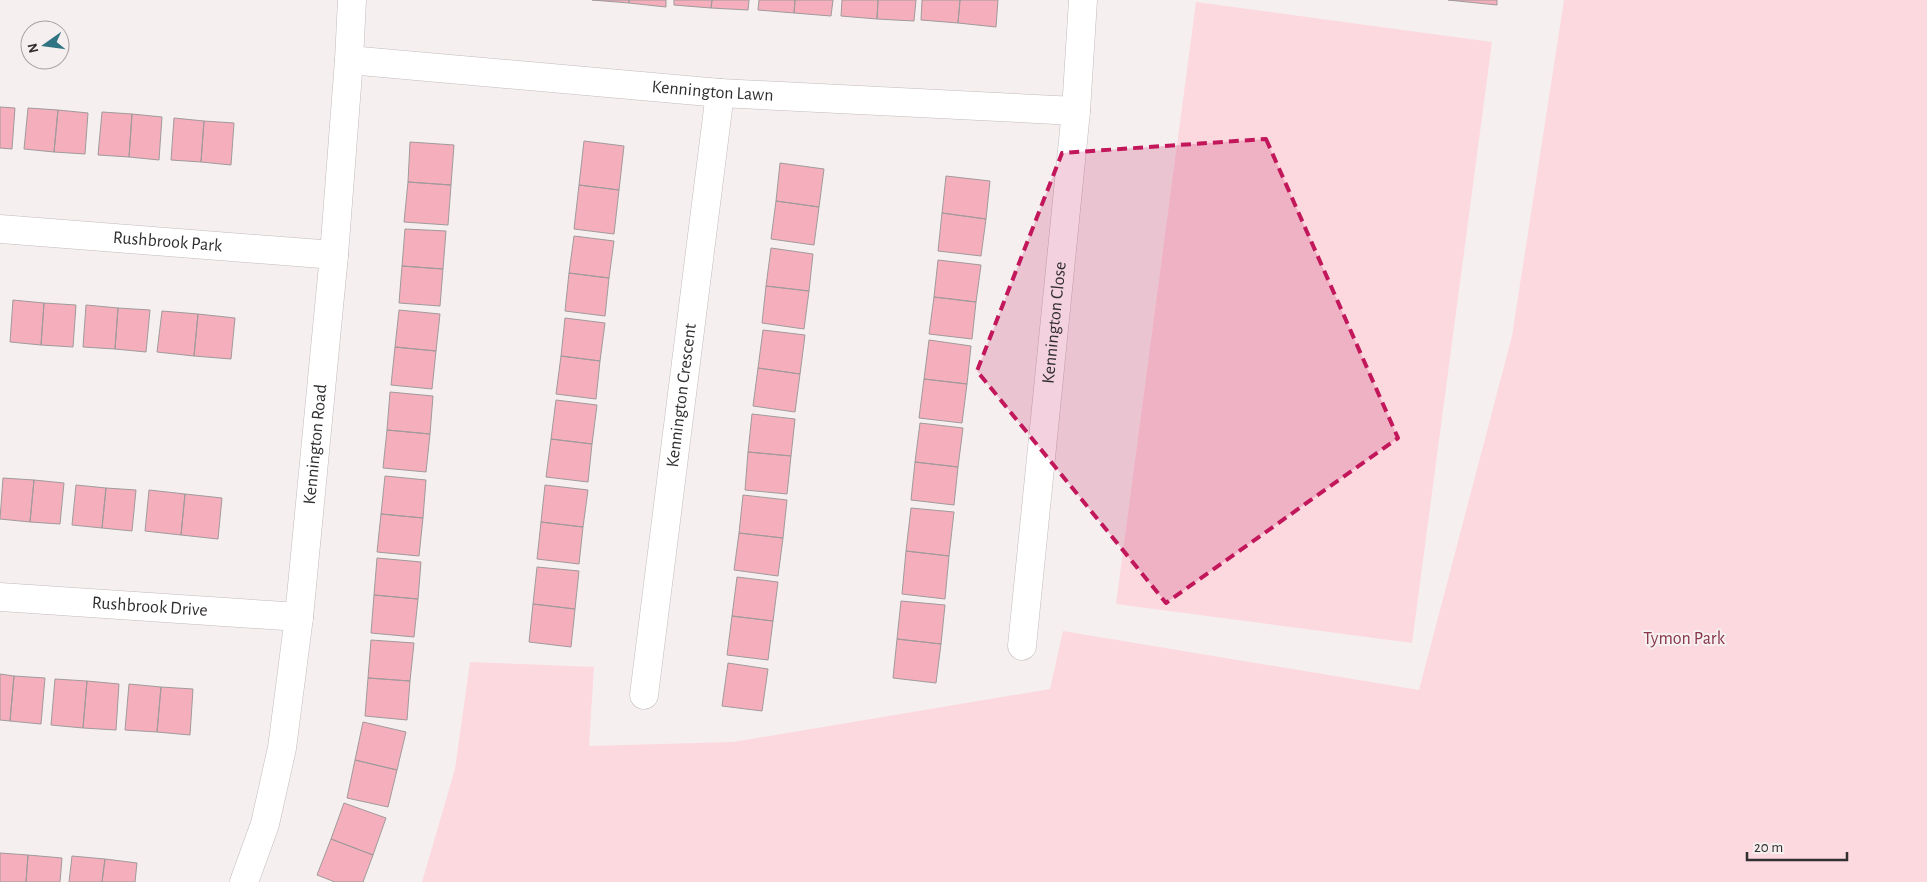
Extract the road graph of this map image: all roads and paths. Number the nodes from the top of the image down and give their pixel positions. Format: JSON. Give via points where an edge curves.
{"nodes":[{"id":1,"x":352,"y":0,"type":"edge"},
{"id":2,"x":1084,"y":0,"type":"edge"},
{"id":3,"x":350,"y":60,"type":"junction"},
{"id":4,"x":720,"y":93,"type":"junction"},
{"id":5,"x":1076,"y":112,"type":"junction"},
{"id":6,"x":0,"y":229,"type":"edge"},
{"id":7,"x":334,"y":255,"type":"junction"},
{"id":8,"x":0,"y":597,"type":"edge"},
{"id":9,"x":299,"y":617,"type":"junction"},
{"id":10,"x":1022,"y":646,"type":"dead end"},
{"id":11,"x":644,"y":695,"type":"dead end"},
{"id":12,"x":244,"y":882,"type":"edge"}],
"edges":[{"from":1,"to":3,"type":"street","name":"Kennington Road"},
{"from":2,"to":5,"type":"street","name":"Kennington Close"},
{"from":3,"to":4,"type":"street","name":"Kennington Lawn"},
{"from":3,"to":7,"type":"street","name":"Kennington Road"},
{"from":4,"to":5,"type":"street","name":"Kennington Lawn"},
{"from":4,"to":11,"type":"street","name":"Kennington Crescent"},
{"from":5,"to":10,"type":"street","name":"Kennington Close"},
{"from":6,"to":7,"type":"street","name":"Rushbrook Park"},
{"from":7,"to":9,"type":"street","name":"Kennington Road"},
{"from":8,"to":9,"type":"street","name":"Rushbrook Drive"},
{"from":9,"to":12,"type":"street","name":"Kennington Road","via":[[282,748],[265,824]]}]}
